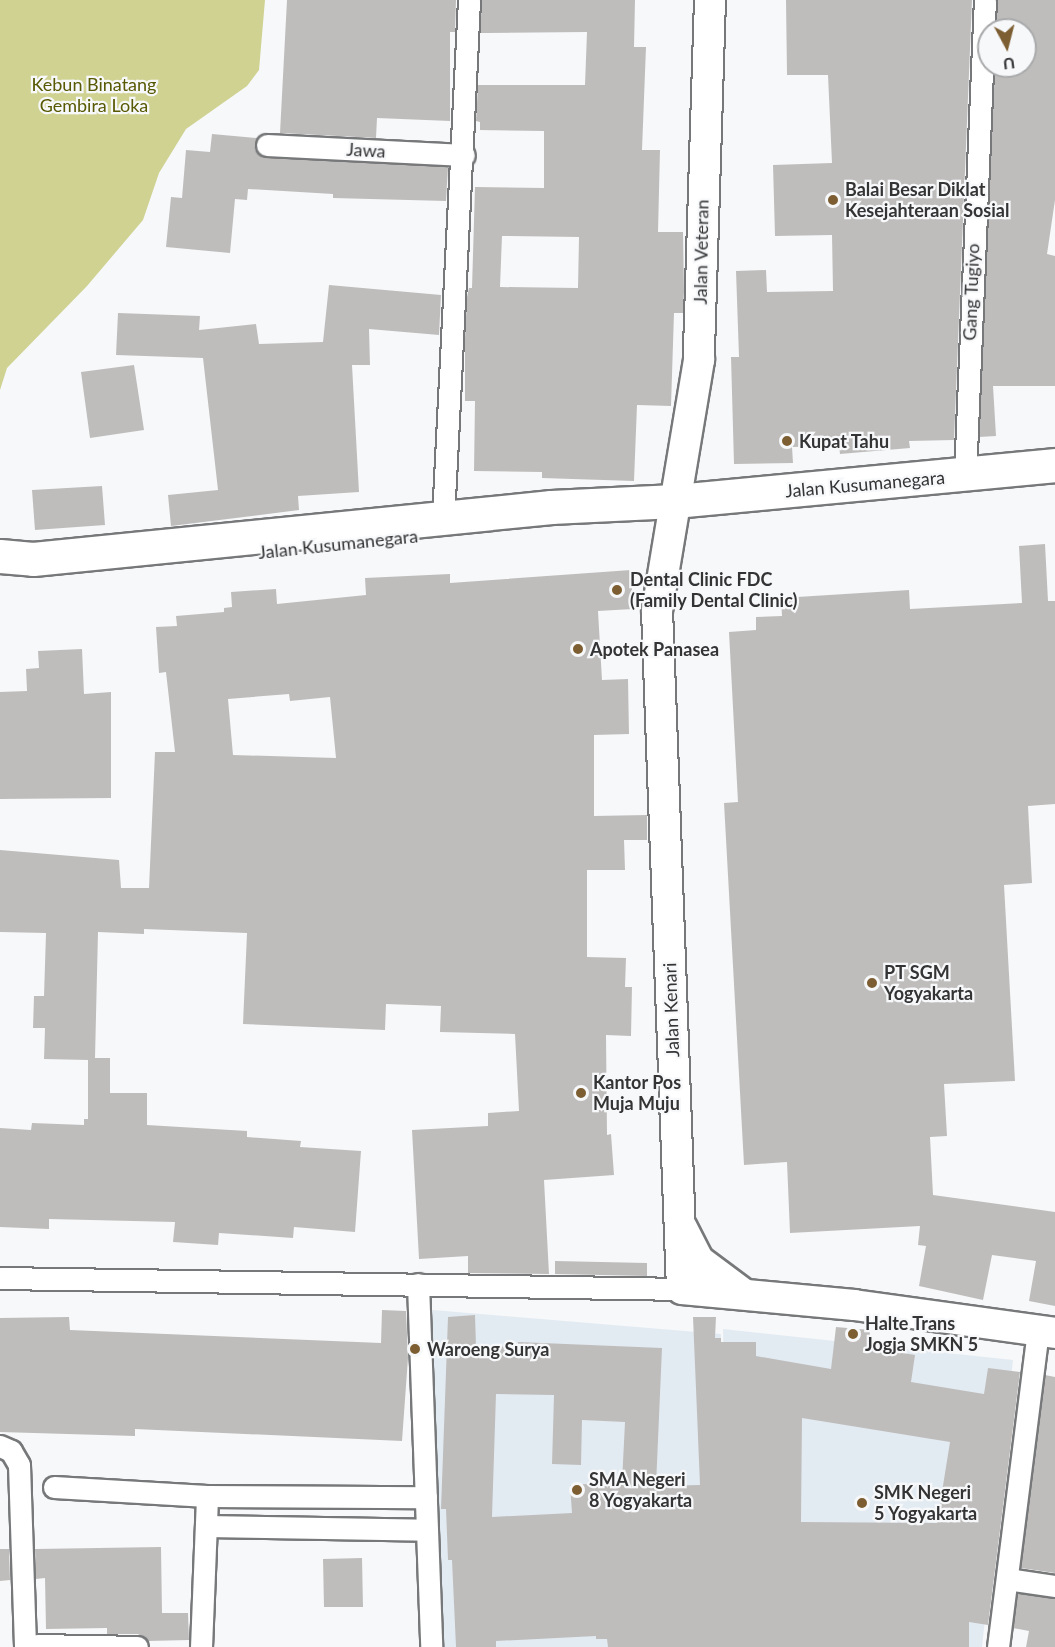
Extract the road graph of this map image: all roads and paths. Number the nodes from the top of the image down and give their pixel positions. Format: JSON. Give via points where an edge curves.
{"nodes":[{"id":1,"x":469,"y":0,"type":"edge"},
{"id":2,"x":710,"y":0,"type":"edge"},
{"id":3,"x":985,"y":0,"type":"edge"},
{"id":4,"x":267,"y":145,"type":"dead end"},
{"id":5,"x":464,"y":155,"type":"junction"},
{"id":6,"x":1055,"y":465,"type":"edge"},
{"id":7,"x":965,"y":476,"type":"junction"},
{"id":8,"x":675,"y":501,"type":"junction"},
{"id":9,"x":443,"y":519,"type":"junction"},
{"id":10,"x":0,"y":556,"type":"edge"},
{"id":11,"x":0,"y":577,"type":"edge"},
{"id":12,"x":679,"y":1220,"type":"junction"},
{"id":13,"x":0,"y":1278,"type":"edge"},
{"id":14,"x":418,"y":1284,"type":"junction"},
{"id":15,"x":682,"y":1289,"type":"junction"},
{"id":16,"x":745,"y":1295,"type":"junction"},
{"id":17,"x":1047,"y":1332,"type":"edge"},
{"id":18,"x":0,"y":1446,"type":"edge"},
{"id":19,"x":54,"y":1487,"type":"dead end"},
{"id":20,"x":207,"y":1496,"type":"junction"},
{"id":21,"x":426,"y":1497,"type":"junction"},
{"id":22,"x":206,"y":1526,"type":"junction"},
{"id":23,"x":427,"y":1530,"type":"junction"},
{"id":24,"x":1007,"y":1579,"type":"junction"},
{"id":25,"x":1055,"y":1586,"type":"edge"},
{"id":26,"x":31,"y":1646,"type":"edge"},
{"id":27,"x":137,"y":1647,"type":"edge"},
{"id":28,"x":201,"y":1647,"type":"edge"},
{"id":29,"x":431,"y":1647,"type":"edge"},
{"id":30,"x":998,"y":1647,"type":"edge"}],
"edges":[{"from":1,"to":5,"type":"street"},
{"from":2,"to":8,"type":"main road","name":"Jalan Veteran","via":[[699,360]]},
{"from":3,"to":7,"type":"street","name":"Gang Tugiyo"},
{"from":4,"to":5,"type":"street","name":"Jawa"},
{"from":5,"to":9,"type":"street"},
{"from":6,"to":7,"type":"main road","name":"Jalan Kusumanegara"},
{"from":7,"to":8,"type":"main road","name":"Jalan Kusumanegara"},
{"from":8,"to":9,"type":"main road","name":"Jalan Kusumanegara","via":[[551,507]]},
{"from":8,"to":11,"type":"main road","name":"Jalan Kusumanegara","via":[[552,522]]},
{"from":8,"to":12,"type":"main road","name":"Jalan Kenari","via":[[657,610]]},
{"from":9,"to":10,"type":"main road","name":"Jalan Kusumanegara","via":[[33,559]]},
{"from":12,"to":15,"type":"main road","name":"Jalan Kenari"},
{"from":12,"to":16,"type":"main road","via":[[698,1260]]},
{"from":13,"to":14,"type":"street"},
{"from":14,"to":15,"type":"street"},
{"from":14,"to":21,"type":"street"},
{"from":15,"to":16,"type":"main road"},
{"from":16,"to":17,"type":"main road"},
{"from":17,"to":24,"type":"street"},
{"from":18,"to":26,"type":"street","via":[[11,1450],[20,1465]]},
{"from":19,"to":20,"type":"street"},
{"from":20,"to":21,"type":"street"},
{"from":20,"to":22,"type":"street"},
{"from":21,"to":23,"type":"street"},
{"from":22,"to":23,"type":"street"},
{"from":22,"to":28,"type":"street"},
{"from":23,"to":29,"type":"street"},
{"from":24,"to":25,"type":"street"},
{"from":24,"to":30,"type":"street"},
{"from":26,"to":27,"type":"street"}]}
